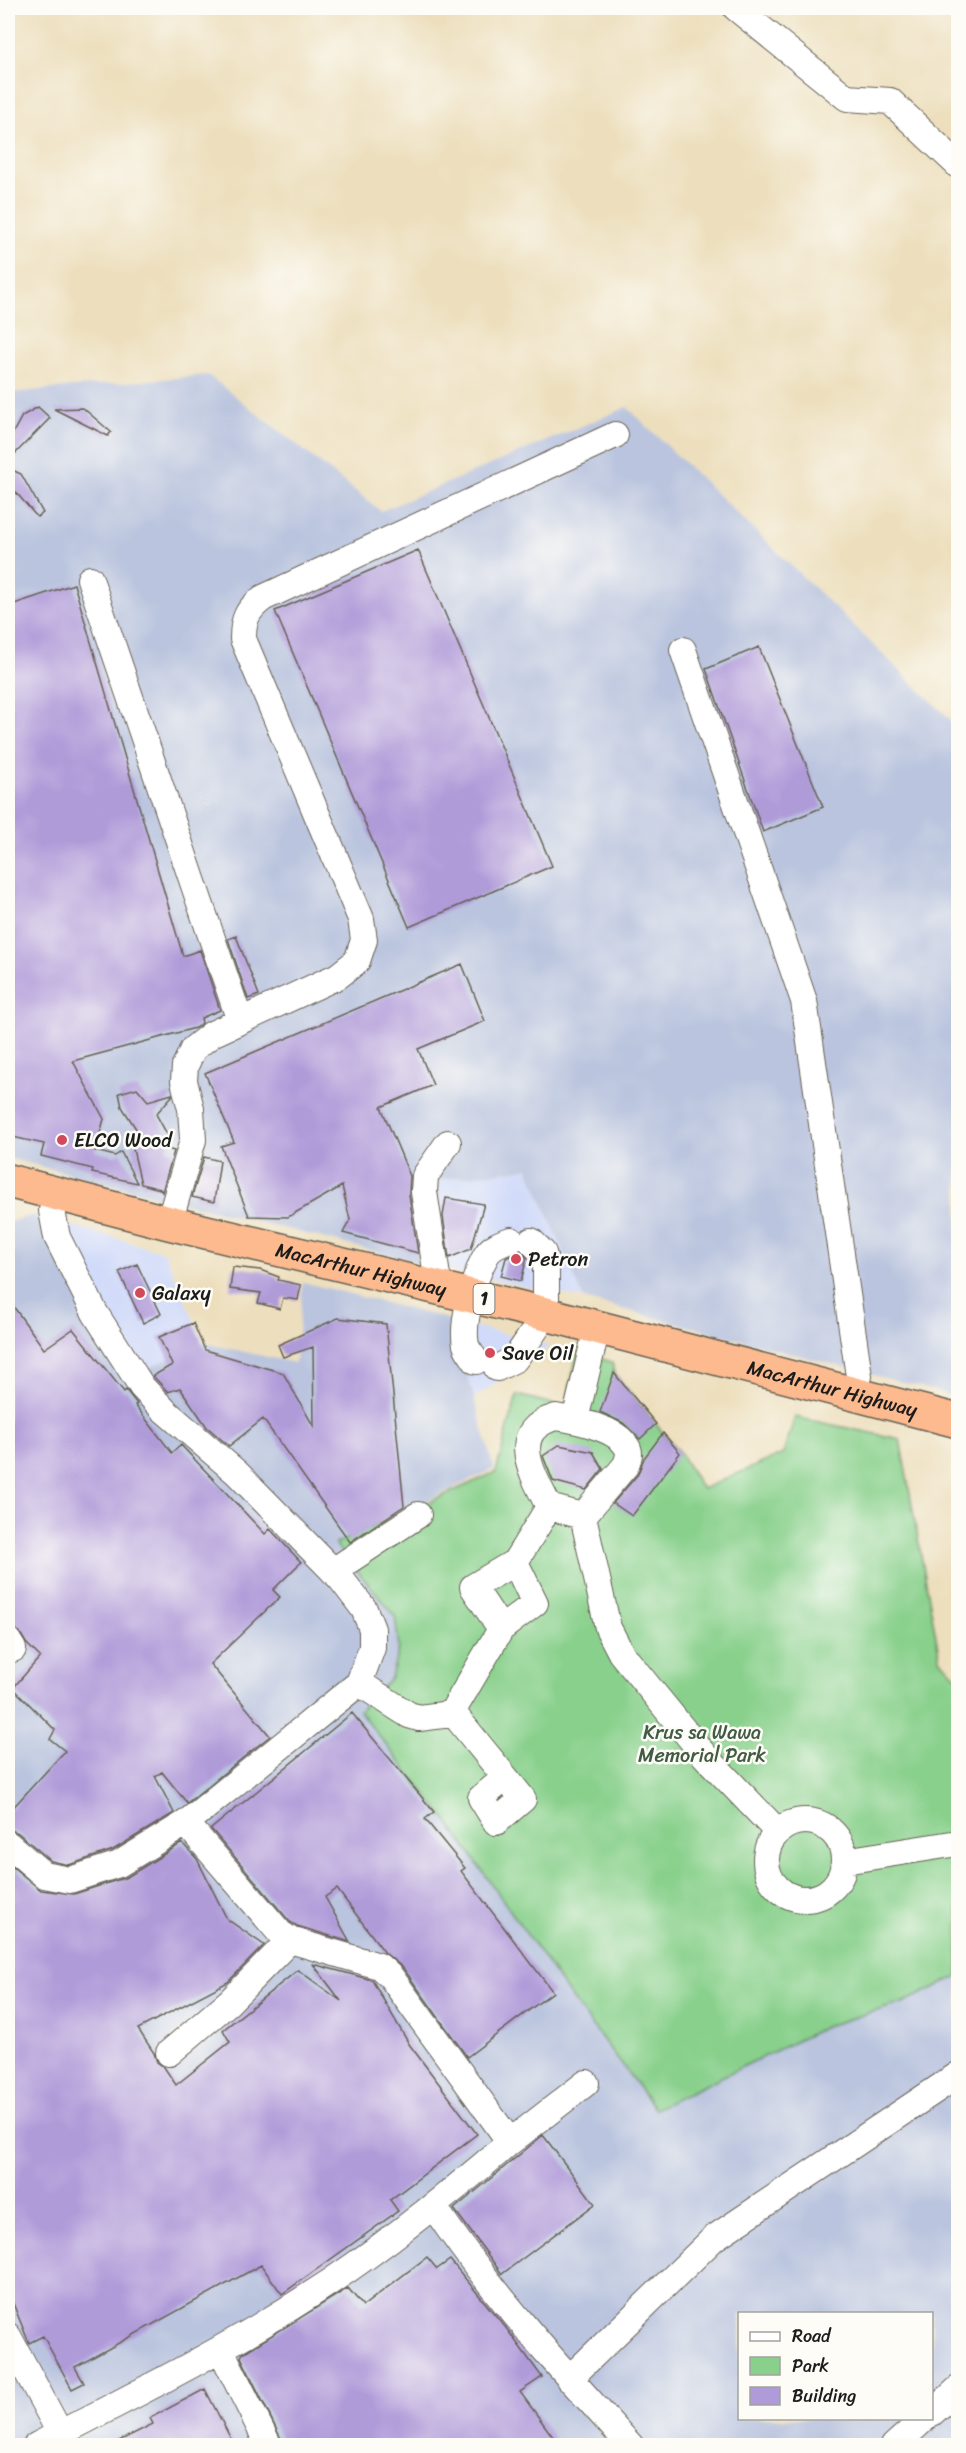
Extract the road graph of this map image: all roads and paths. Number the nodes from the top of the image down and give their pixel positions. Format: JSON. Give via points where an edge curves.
{"nodes":[{"id":1,"x":736,"y":8,"type":"edge"},
{"id":2,"x":958,"y":165,"type":"edge"},
{"id":3,"x":615,"y":435,"type":"dead end"},
{"id":4,"x":90,"y":579,"type":"dead end"},
{"id":5,"x":682,"y":650,"type":"dead end"},
{"id":6,"x":240,"y":1021,"type":"junction"},
{"id":7,"x":448,"y":1143,"type":"dead end"},
{"id":8,"x":8,"y":1181,"type":"edge"},
{"id":9,"x":55,"y":1195,"type":"junction"},
{"id":10,"x":169,"y":1223,"type":"junction"},
{"id":11,"x":439,"y":1289,"type":"junction"},
{"id":12,"x":471,"y":1296,"type":"junction"},
{"id":13,"x":546,"y":1314,"type":"junction"},
{"id":14,"x":597,"y":1328,"type":"junction"},
{"id":15,"x":855,"y":1394,"type":"junction"},
{"id":16,"x":575,"y":1420,"type":"junction"},
{"id":17,"x":958,"y":1421,"type":"edge"},
{"id":18,"x":549,"y":1507,"type":"junction"},
{"id":19,"x":418,"y":1515,"type":"dead end"},
{"id":20,"x":583,"y":1516,"type":"junction"},
{"id":21,"x":515,"y":1562,"type":"junction"},
{"id":22,"x":333,"y":1571,"type":"junction"},
{"id":23,"x":501,"y":1629,"type":"junction"},
{"id":24,"x":359,"y":1683,"type":"junction"},
{"id":25,"x":451,"y":1714,"type":"junction"},
{"id":26,"x":505,"y":1778,"type":"dead end"},
{"id":27,"x":186,"y":1823,"type":"junction"},
{"id":28,"x":777,"y":1831,"type":"junction"},
{"id":29,"x":958,"y":1843,"type":"edge"},
{"id":30,"x":8,"y":1844,"type":"edge"},
{"id":31,"x":844,"y":1861,"type":"junction"},
{"id":32,"x":290,"y":1940,"type":"junction"},
{"id":33,"x":169,"y":2053,"type":"dead end"},
{"id":34,"x":958,"y":2075,"type":"edge"},
{"id":35,"x":586,"y":2084,"type":"dead end"},
{"id":36,"x":510,"y":2142,"type":"junction"},
{"id":37,"x":434,"y":2207,"type":"junction"},
{"id":38,"x":8,"y":2336,"type":"edge"},
{"id":39,"x":221,"y":2350,"type":"junction"},
{"id":40,"x":569,"y":2379,"type":"junction"},
{"id":41,"x":958,"y":2389,"type":"edge"},
{"id":42,"x":933,"y":2412,"type":"edge"},
{"id":43,"x":923,"y":2420,"type":"edge"},
{"id":44,"x":64,"y":2439,"type":"edge"},
{"id":45,"x":36,"y":2445,"type":"edge"},
{"id":46,"x":269,"y":2445,"type":"edge"},
{"id":47,"x":631,"y":2445,"type":"edge"},
{"id":48,"x":894,"y":2445,"type":"edge"}],
"edges":[{"from":1,"to":2,"type":"street","via":[[847,98],[890,101]]},
{"from":3,"to":6,"type":"street","via":[[263,598],[250,608],[243,622],[243,639],[361,919],[364,940],[357,960],[338,976]]},
{"from":4,"to":6,"type":"street"},
{"from":5,"to":15,"type":"street","via":[[804,1001],[859,1376]]},
{"from":6,"to":10,"type":"street","via":[[212,1034],[193,1049],[185,1066],[193,1140]]},
{"from":7,"to":11,"type":"street","via":[[425,1176],[424,1192]]},
{"from":8,"to":9,"type":"highway","name":"MacArthur Highway","number":"1"},
{"from":9,"to":10,"type":"highway","name":"MacArthur Highway","number":"1"},
{"from":9,"to":22,"type":"street","via":[[52,1211],[57,1238],[95,1313],[142,1387],[237,1473]]},
{"from":10,"to":11,"type":"highway","name":"MacArthur Highway","number":"1"},
{"from":11,"to":12,"type":"highway","name":"MacArthur Highway","number":"1"},
{"from":12,"to":13,"type":"highway","name":"MacArthur Highway","number":"1"},
{"from":12,"to":13,"type":"street","via":[[465,1334],[467,1347],[487,1364],[515,1359]]},
{"from":12,"to":13,"type":"street","via":[[488,1252],[498,1244],[521,1240],[543,1253]]},
{"from":13,"to":14,"type":"highway","name":"MacArthur Highway","number":"1"},
{"from":14,"to":15,"type":"highway","name":"MacArthur Highway","number":"1"},
{"from":14,"to":16,"type":"street"},
{"from":15,"to":17,"type":"highway","name":"MacArthur Highway","number":"1"},
{"from":16,"to":18,"type":"street","via":[[556,1417],[542,1421],[531,1433],[526,1450],[528,1465]]},
{"from":16,"to":20,"type":"street","via":[[622,1440],[629,1456],[626,1465]]},
{"from":18,"to":20,"type":"street"},
{"from":18,"to":21,"type":"street"},
{"from":19,"to":22,"type":"street"},
{"from":20,"to":28,"type":"street","via":[[608,1628],[621,1653],[704,1755]]},
{"from":21,"to":23,"type":"street","via":[[535,1602]]},
{"from":21,"to":23,"type":"street","via":[[473,1587]]},
{"from":22,"to":24,"type":"street","via":[[364,1609],[372,1629],[372,1648]]},
{"from":23,"to":25,"type":"street"},
{"from":24,"to":25,"type":"street","via":[[409,1715],[419,1718]]},
{"from":24,"to":27,"type":"street"},
{"from":25,"to":26,"type":"street"},
{"from":27,"to":30,"type":"street","via":[[119,1864],[70,1880],[44,1875]]},
{"from":27,"to":32,"type":"street"},
{"from":28,"to":31,"type":"street","via":[[801,1820],[815,1821],[836,1835],[844,1849]]},
{"from":28,"to":31,"type":"street","via":[[765,1861],[774,1885],[793,1898],[805,1900],[832,1889],[840,1878]]},
{"from":29,"to":31,"type":"street"},
{"from":32,"to":33,"type":"street","via":[[229,2002]]},
{"from":32,"to":36,"type":"street","via":[[379,1966],[392,1977]]},
{"from":34,"to":40,"type":"street","via":[[714,2238]]},
{"from":35,"to":36,"type":"street"},
{"from":36,"to":37,"type":"street"},
{"from":37,"to":39,"type":"street","via":[[317,2291]]},
{"from":37,"to":40,"type":"street","via":[[494,2290]]},
{"from":38,"to":44,"type":"street"},
{"from":39,"to":44,"type":"street"},
{"from":39,"to":46,"type":"street"},
{"from":40,"to":47,"type":"street"},
{"from":41,"to":42,"type":"street"},
{"from":43,"to":48,"type":"street"},
{"from":44,"to":45,"type":"street"}]}
